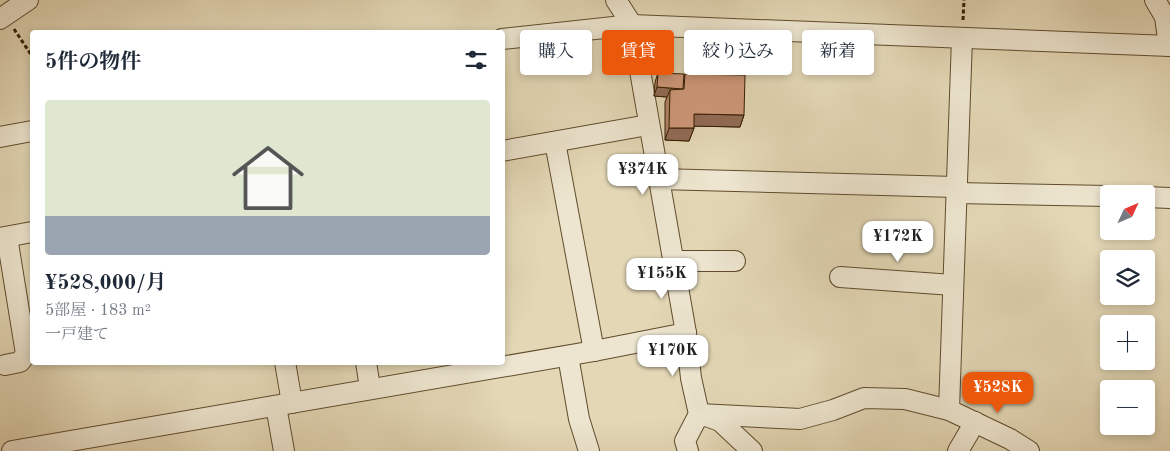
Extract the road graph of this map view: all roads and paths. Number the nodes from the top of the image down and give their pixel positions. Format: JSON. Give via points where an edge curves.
{"nodes":[{"id":1,"x":28,"y":0,"type":"edge"},
{"id":2,"x":616,"y":0,"type":"edge"},
{"id":3,"x":1155,"y":0,"type":"edge"},
{"id":4,"x":0,"y":19,"type":"edge"},
{"id":5,"x":632,"y":25,"type":"junction"},
{"id":6,"x":962,"y":38,"type":"junction"},
{"id":7,"x":505,"y":39,"type":"edge"},
{"id":8,"x":1170,"y":46,"type":"edge"},
{"id":9,"x":648,"y":125,"type":"junction"},
{"id":10,"x":30,"y":131,"type":"edge"},
{"id":11,"x":0,"y":137,"type":"edge"},
{"id":12,"x":555,"y":142,"type":"junction"},
{"id":13,"x":505,"y":150,"type":"edge"},
{"id":14,"x":658,"y":179,"type":"junction"},
{"id":15,"x":956,"y":190,"type":"junction"},
{"id":16,"x":1100,"y":196,"type":"edge"},
{"id":17,"x":1155,"y":197,"type":"edge"},
{"id":18,"x":1170,"y":198,"type":"edge"},
{"id":19,"x":30,"y":232,"type":"edge"},
{"id":20,"x":3,"y":237,"type":"edge"},
{"id":21,"x":736,"y":261,"type":"dead end"},
{"id":22,"x":673,"y":262,"type":"junction"},
{"id":23,"x":840,"y":277,"type":"dead end"},
{"id":24,"x":953,"y":284,"type":"junction"},
{"id":25,"x":686,"y":333,"type":"junction"},
{"id":26,"x":594,"y":351,"type":"junction"},
{"id":27,"x":568,"y":356,"type":"junction"},
{"id":28,"x":505,"y":363,"type":"edge"},
{"id":29,"x":5,"y":364,"type":"dead end"},
{"id":30,"x":285,"y":365,"type":"edge"},
{"id":31,"x":366,"y":365,"type":"edge"},
{"id":32,"x":482,"y":366,"type":"edge"},
{"id":33,"x":370,"y":388,"type":"junction"},
{"id":34,"x":284,"y":404,"type":"junction"},
{"id":35,"x":949,"y":410,"type":"junction"},
{"id":36,"x":699,"y":414,"type":"junction"},
{"id":37,"x":975,"y":422,"type":"junction"},
{"id":38,"x":12,"y":451,"type":"edge"},
{"id":39,"x":284,"y":451,"type":"edge"},
{"id":40,"x":589,"y":451,"type":"edge"},
{"id":41,"x":688,"y":451,"type":"edge"},
{"id":42,"x":752,"y":451,"type":"edge"},
{"id":43,"x":958,"y":451,"type":"edge"},
{"id":44,"x":1029,"y":451,"type":"edge"}],
"edges":[{"from":1,"to":4,"type":"street"},
{"from":2,"to":5,"type":"street"},
{"from":3,"to":8,"type":"street","via":[[1165,17]]},
{"from":5,"to":6,"type":"street"},
{"from":5,"to":7,"type":"street"},
{"from":5,"to":9,"type":"street"},
{"from":6,"to":8,"type":"street"},
{"from":6,"to":15,"type":"street"},
{"from":9,"to":12,"type":"street"},
{"from":9,"to":14,"type":"street"},
{"from":10,"to":11,"type":"street"},
{"from":12,"to":13,"type":"street"},
{"from":12,"to":26,"type":"street"},
{"from":14,"to":15,"type":"street"},
{"from":14,"to":22,"type":"street"},
{"from":15,"to":16,"type":"street"},
{"from":15,"to":24,"type":"street"},
{"from":17,"to":18,"type":"street"},
{"from":19,"to":20,"type":"street"},
{"from":20,"to":29,"type":"street","via":[[26,354],[20,362]]},
{"from":21,"to":22,"type":"street"},
{"from":22,"to":25,"type":"street"},
{"from":23,"to":24,"type":"street"},
{"from":24,"to":35,"type":"street"},
{"from":25,"to":26,"type":"street"},
{"from":25,"to":36,"type":"street"},
{"from":26,"to":27,"type":"street"},
{"from":27,"to":28,"type":"street"},
{"from":27,"to":40,"type":"street","via":[[579,419]]},
{"from":30,"to":34,"type":"street"},
{"from":31,"to":33,"type":"street"},
{"from":32,"to":33,"type":"street"},
{"from":33,"to":34,"type":"street"},
{"from":34,"to":38,"type":"street"},
{"from":34,"to":39,"type":"street"},
{"from":35,"to":36,"type":"street","via":[[905,399],[864,398],[800,419]]},
{"from":35,"to":37,"type":"street"},
{"from":36,"to":41,"type":"street","via":[[685,441]]},
{"from":36,"to":42,"type":"street","via":[[720,421]]},
{"from":37,"to":43,"type":"street"},
{"from":37,"to":44,"type":"street"}]}
